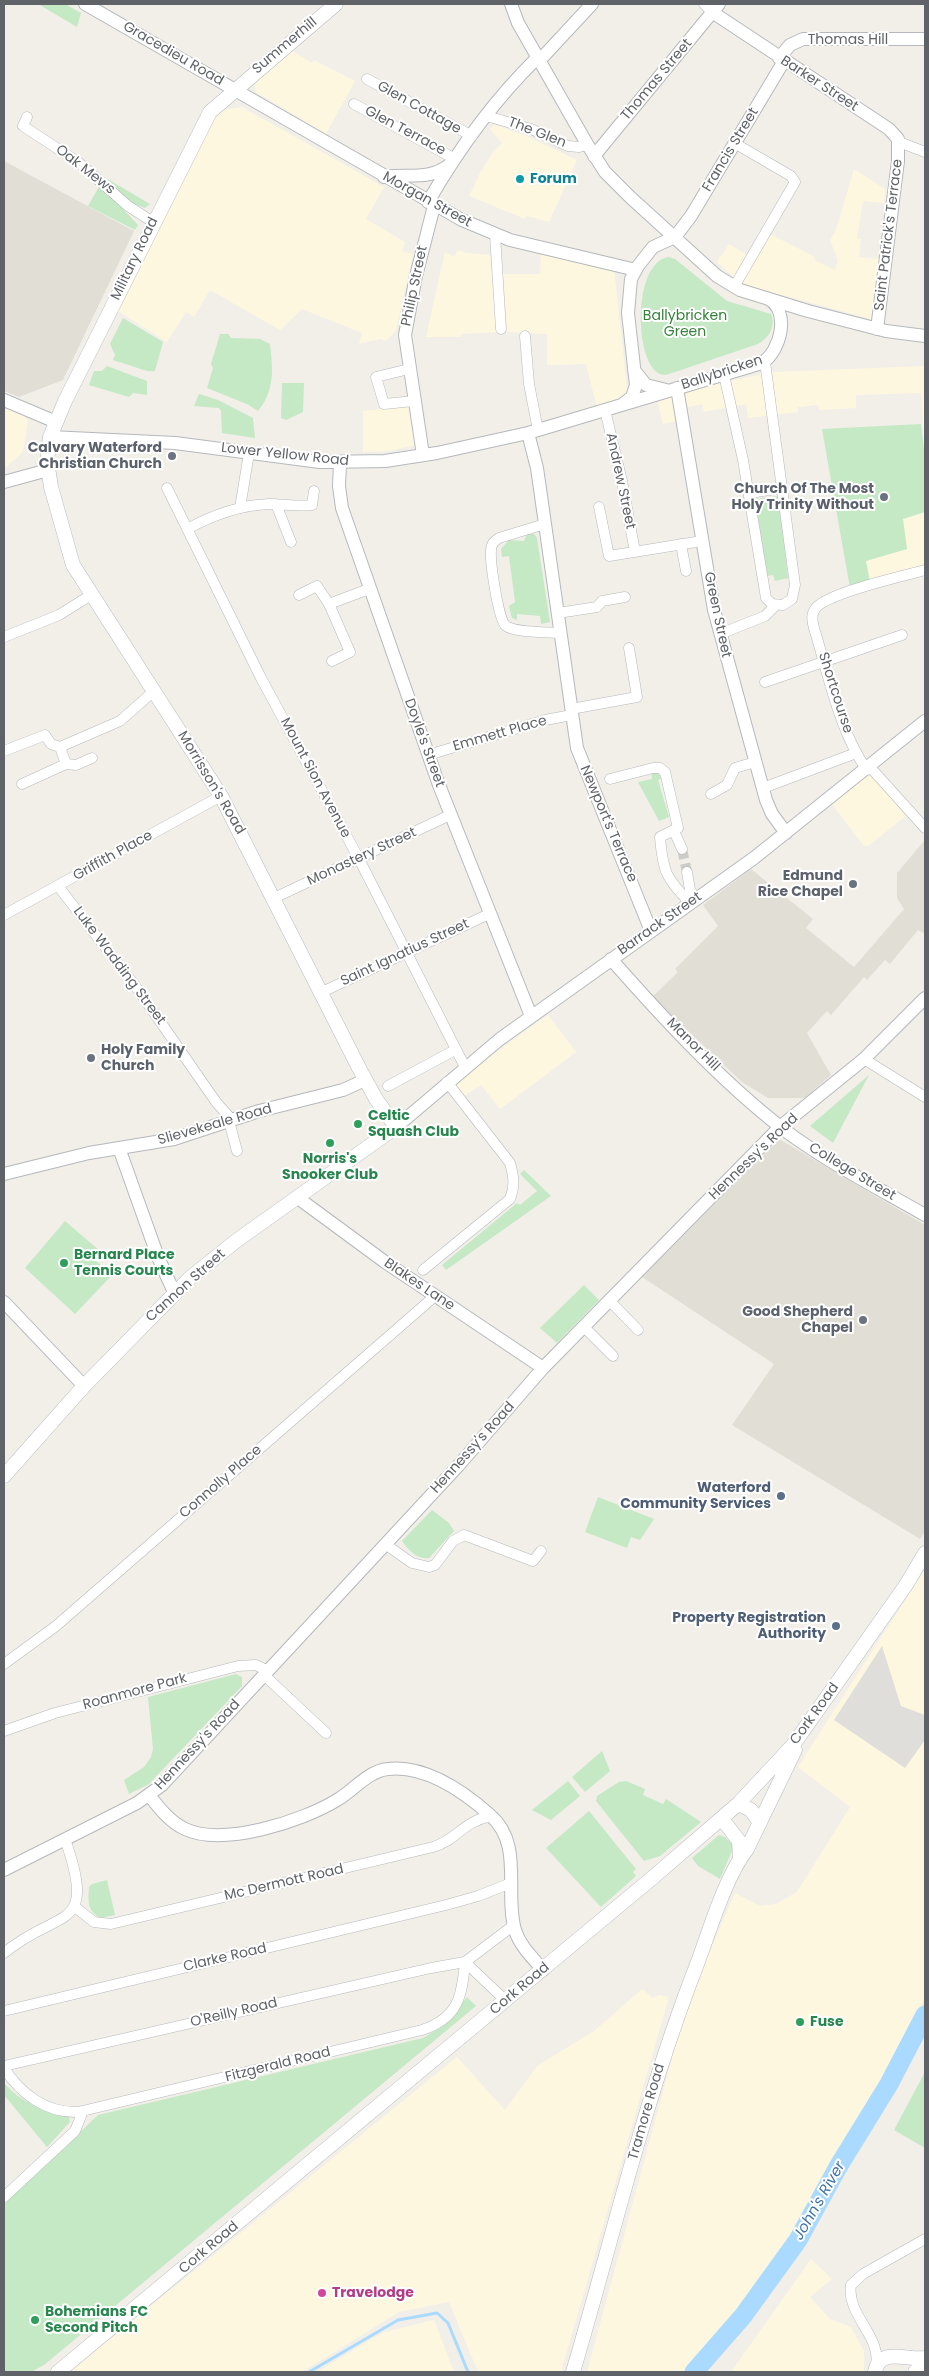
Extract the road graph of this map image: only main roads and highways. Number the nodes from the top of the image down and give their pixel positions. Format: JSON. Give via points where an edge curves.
{"nodes":[{"id":1,"x":336,"y":4,"type":"edge"},
{"id":2,"x":234,"y":89,"type":"joint"},
{"id":3,"x":50,"y":438,"type":"joint"},
{"id":4,"x":396,"y":1127,"type":"joint"},
{"id":5,"x":4,"y":1476,"type":"edge"},
{"id":6,"x":925,"y":1553,"type":"edge"},
{"id":7,"x":802,"y":1733,"type":"junction"},
{"id":8,"x":738,"y":1804,"type":"junction"},
{"id":9,"x":722,"y":1818,"type":"junction"},
{"id":10,"x":760,"y":1823,"type":"junction"},
{"id":11,"x":740,"y":1859,"type":"junction"},
{"id":12,"x":896,"y":2356,"type":"junction"},
{"id":13,"x":925,"y":2359,"type":"edge"},
{"id":14,"x":875,"y":2370,"type":"edge"},
{"id":15,"x":58,"y":2372,"type":"edge"},
{"id":16,"x":573,"y":2372,"type":"edge"},
{"id":17,"x":913,"y":2372,"type":"edge"}],
"edges":[{"from":1,"to":2,"type":"main road","name":"Summerhill"},
{"from":2,"to":3,"type":"main road","name":"Military Road","via":[[209,114]]},
{"from":3,"to":4,"type":"main road","name":"Morrisson's Road","via":[[48,470],[71,559],[221,796],[365,1080]]},
{"from":4,"to":5,"type":"main road","name":"Cannon Street","via":[[222,1251],[174,1292]]},
{"from":6,"to":7,"type":"main road","name":"Cork Road"},
{"from":7,"to":8,"type":"main road","name":"Cork Road"},
{"from":7,"to":10,"type":"main road","name":"Tramore Road"},
{"from":8,"to":9,"type":"main road","name":"Cork Road"},
{"from":8,"to":10,"type":"main road","via":[[751,1810]]},
{"from":9,"to":11,"type":"main road","via":[[740,1841]]},
{"from":9,"to":15,"type":"main road","name":"Cork Road"},
{"from":10,"to":11,"type":"main road","name":"Tramore Road"},
{"from":11,"to":16,"type":"main road","name":"Tramore Road","via":[[670,2034]]},
{"from":12,"to":13,"type":"main road"},
{"from":12,"to":14,"type":"main road","via":[[883,2358]]},
{"from":12,"to":17,"type":"main road","via":[[908,2362]]},
{"from":13,"to":17,"type":"main road"}]}
